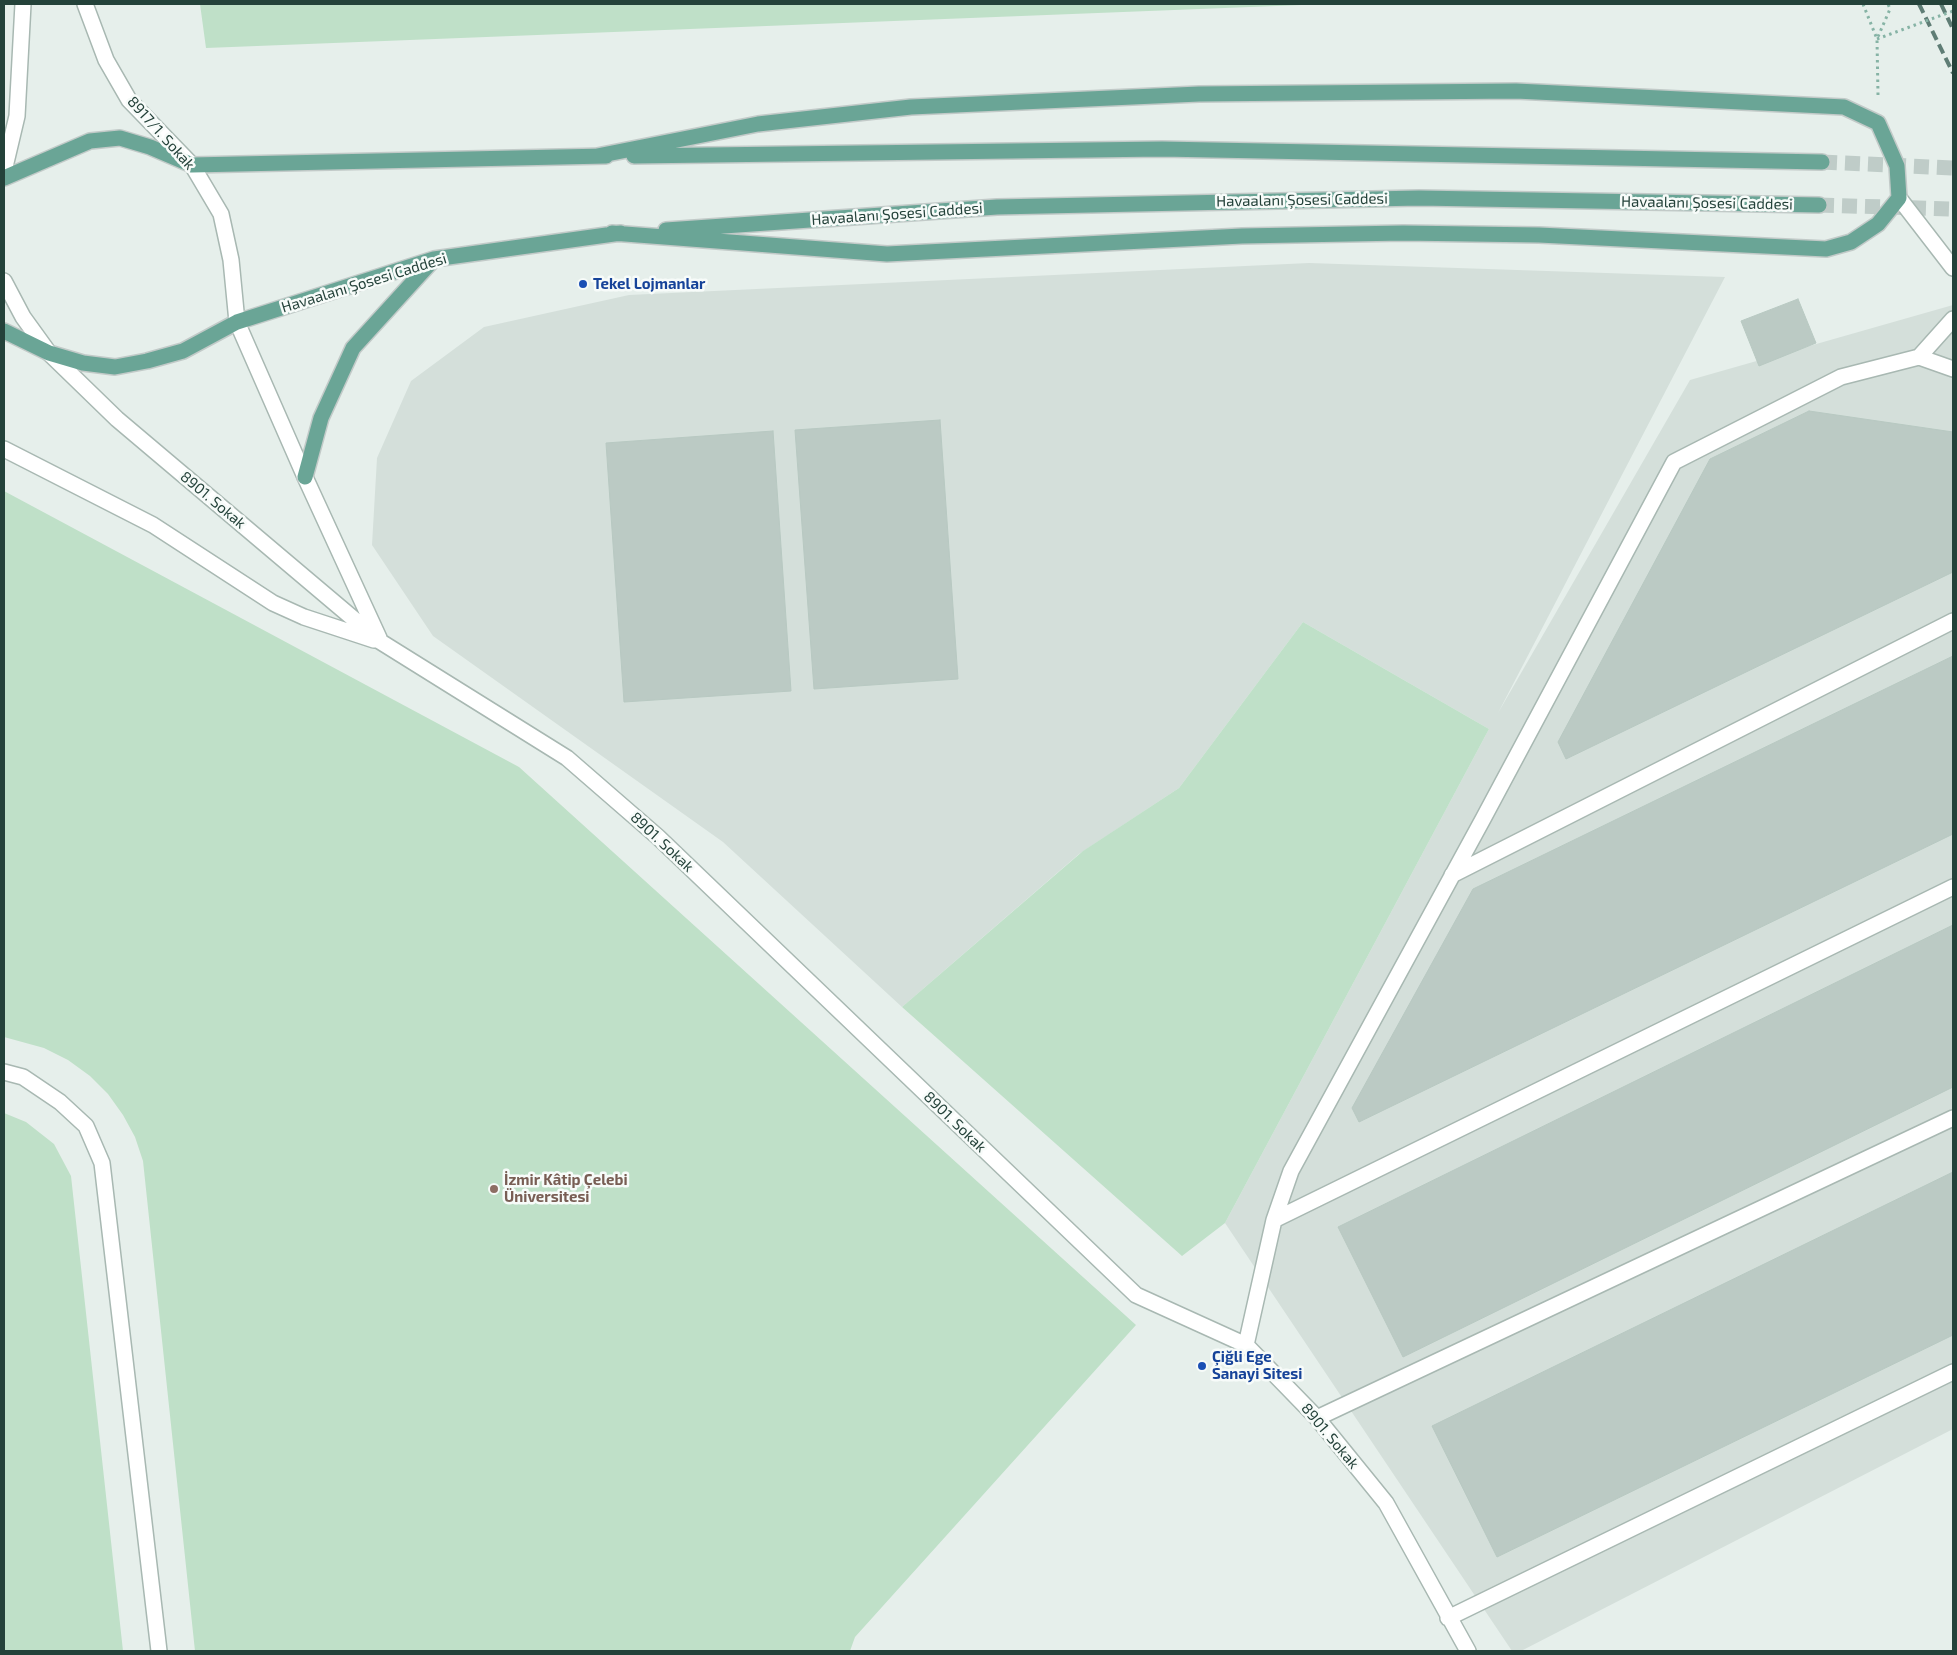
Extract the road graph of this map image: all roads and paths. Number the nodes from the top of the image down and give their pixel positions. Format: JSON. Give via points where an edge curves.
{"nodes":[{"id":1,"x":22,"y":4,"type":"edge"},
{"id":2,"x":85,"y":4,"type":"edge"},
{"id":3,"x":1863,"y":4,"type":"edge"},
{"id":4,"x":1888,"y":4,"type":"edge"},
{"id":5,"x":1953,"y":11,"type":"edge"},
{"id":6,"x":1877,"y":39,"type":"junction"},
{"id":7,"x":1878,"y":123,"type":"junction"},
{"id":8,"x":597,"y":156,"type":"junction"},
{"id":9,"x":1822,"y":162,"type":"tunnel mouth"},
{"id":10,"x":192,"y":165,"type":"junction"},
{"id":11,"x":4,"y":171,"type":"edge"},
{"id":12,"x":4,"y":178,"type":"edge"},
{"id":13,"x":1899,"y":198,"type":"junction"},
{"id":14,"x":1819,"y":205,"type":"tunnel mouth"},
{"id":15,"x":612,"y":233,"type":"junction"},
{"id":16,"x":434,"y":259,"type":"junction"},
{"id":17,"x":1953,"y":268,"type":"edge"},
{"id":18,"x":4,"y":280,"type":"edge"},
{"id":19,"x":1953,"y":319,"type":"edge"},
{"id":20,"x":237,"y":322,"type":"junction"},
{"id":21,"x":4,"y":331,"type":"edge"},
{"id":22,"x":49,"y":354,"type":"junction"},
{"id":23,"x":1919,"y":356,"type":"junction"},
{"id":24,"x":1953,"y":370,"type":"edge"},
{"id":25,"x":4,"y":449,"type":"edge"},
{"id":26,"x":304,"y":477,"type":"junction"},
{"id":27,"x":1953,"y":621,"type":"edge"},
{"id":28,"x":380,"y":642,"type":"junction"},
{"id":29,"x":1452,"y":875,"type":"junction"},
{"id":30,"x":1953,"y":887,"type":"edge"},
{"id":31,"x":4,"y":1072,"type":"edge"},
{"id":32,"x":1953,"y":1118,"type":"edge"},
{"id":33,"x":1274,"y":1220,"type":"junction"},
{"id":34,"x":1246,"y":1345,"type":"junction"},
{"id":35,"x":1953,"y":1372,"type":"edge"},
{"id":36,"x":1317,"y":1418,"type":"junction"},
{"id":37,"x":1448,"y":1618,"type":"junction"},
{"id":38,"x":159,"y":1651,"type":"edge"},
{"id":39,"x":1468,"y":1651,"type":"edge"}],
"edges":[{"from":1,"to":11,"type":"street","via":[[17,116]]},
{"from":2,"to":10,"type":"street","name":"8917/1. Sokak","via":[[106,60],[129,100]]},
{"from":3,"to":6,"type":"path"},
{"from":4,"to":6,"type":"path","via":[[1890,9]]},
{"from":5,"to":6,"type":"path","bridge":true},
{"from":6,"to":7,"type":"path"},
{"from":7,"to":8,"type":"main road","via":[[1844,107],[1516,91],[1199,94],[911,107],[758,124]]},
{"from":7,"to":13,"type":"main road","via":[[1898,166]]},
{"from":8,"to":9,"type":"main road","via":[[1162,149]]},
{"from":8,"to":10,"type":"main road"},
{"from":10,"to":12,"type":"main road","via":[[120,138],[90,141]]},
{"from":10,"to":20,"type":"street","name":"8917/1. Sokak","via":[[221,214],[231,260]]},
{"from":13,"to":15,"type":"main road","via":[[1878,224],[1851,242],[1826,249],[1539,235],[1402,233],[1242,236],[887,254]]},
{"from":13,"to":17,"type":"street"},
{"from":14,"to":15,"type":"main road","name":"Havaalanı Şosesi Caddesi","via":[[1420,198],[1006,207]]},
{"from":15,"to":16,"type":"main road","name":"Havaalanı Şosesi Caddesi"},
{"from":16,"to":20,"type":"main road","name":"Havaalanı Şosesi Caddesi"},
{"from":16,"to":26,"type":"main road","via":[[353,348],[321,418]]},
{"from":18,"to":22,"type":"street","via":[[23,317]]},
{"from":19,"to":23,"type":"street"},
{"from":20,"to":22,"type":"main road","name":"Havaalanı Şosesi Caddesi","via":[[183,351],[147,362],[115,367]]},
{"from":20,"to":26,"type":"street"},
{"from":21,"to":22,"type":"main road","name":"Havaalanı Şosesi Caddesi"},
{"from":22,"to":28,"type":"street","name":"8901. Sokak","via":[[116,419]]},
{"from":23,"to":24,"type":"street"},
{"from":23,"to":29,"type":"street","via":[[1841,377],[1674,462]]},
{"from":25,"to":28,"type":"street","via":[[153,525],[273,602],[304,617]]},
{"from":26,"to":28,"type":"street"},
{"from":27,"to":29,"type":"street"},
{"from":28,"to":34,"type":"street","name":"8901. Sokak","via":[[567,758],[658,837],[1136,1295]]},
{"from":29,"to":33,"type":"street","via":[[1291,1171]]},
{"from":30,"to":33,"type":"street"},
{"from":31,"to":38,"type":"street","via":[[23,1077],[60,1102],[86,1126],[102,1162]]},
{"from":32,"to":36,"type":"street"},
{"from":33,"to":34,"type":"street"},
{"from":34,"to":36,"type":"street","name":"8901. Sokak"},
{"from":35,"to":37,"type":"street"},
{"from":36,"to":37,"type":"street","name":"8901. Sokak","via":[[1386,1503]]},
{"from":37,"to":39,"type":"street","name":"8901. Sokak"}]}
